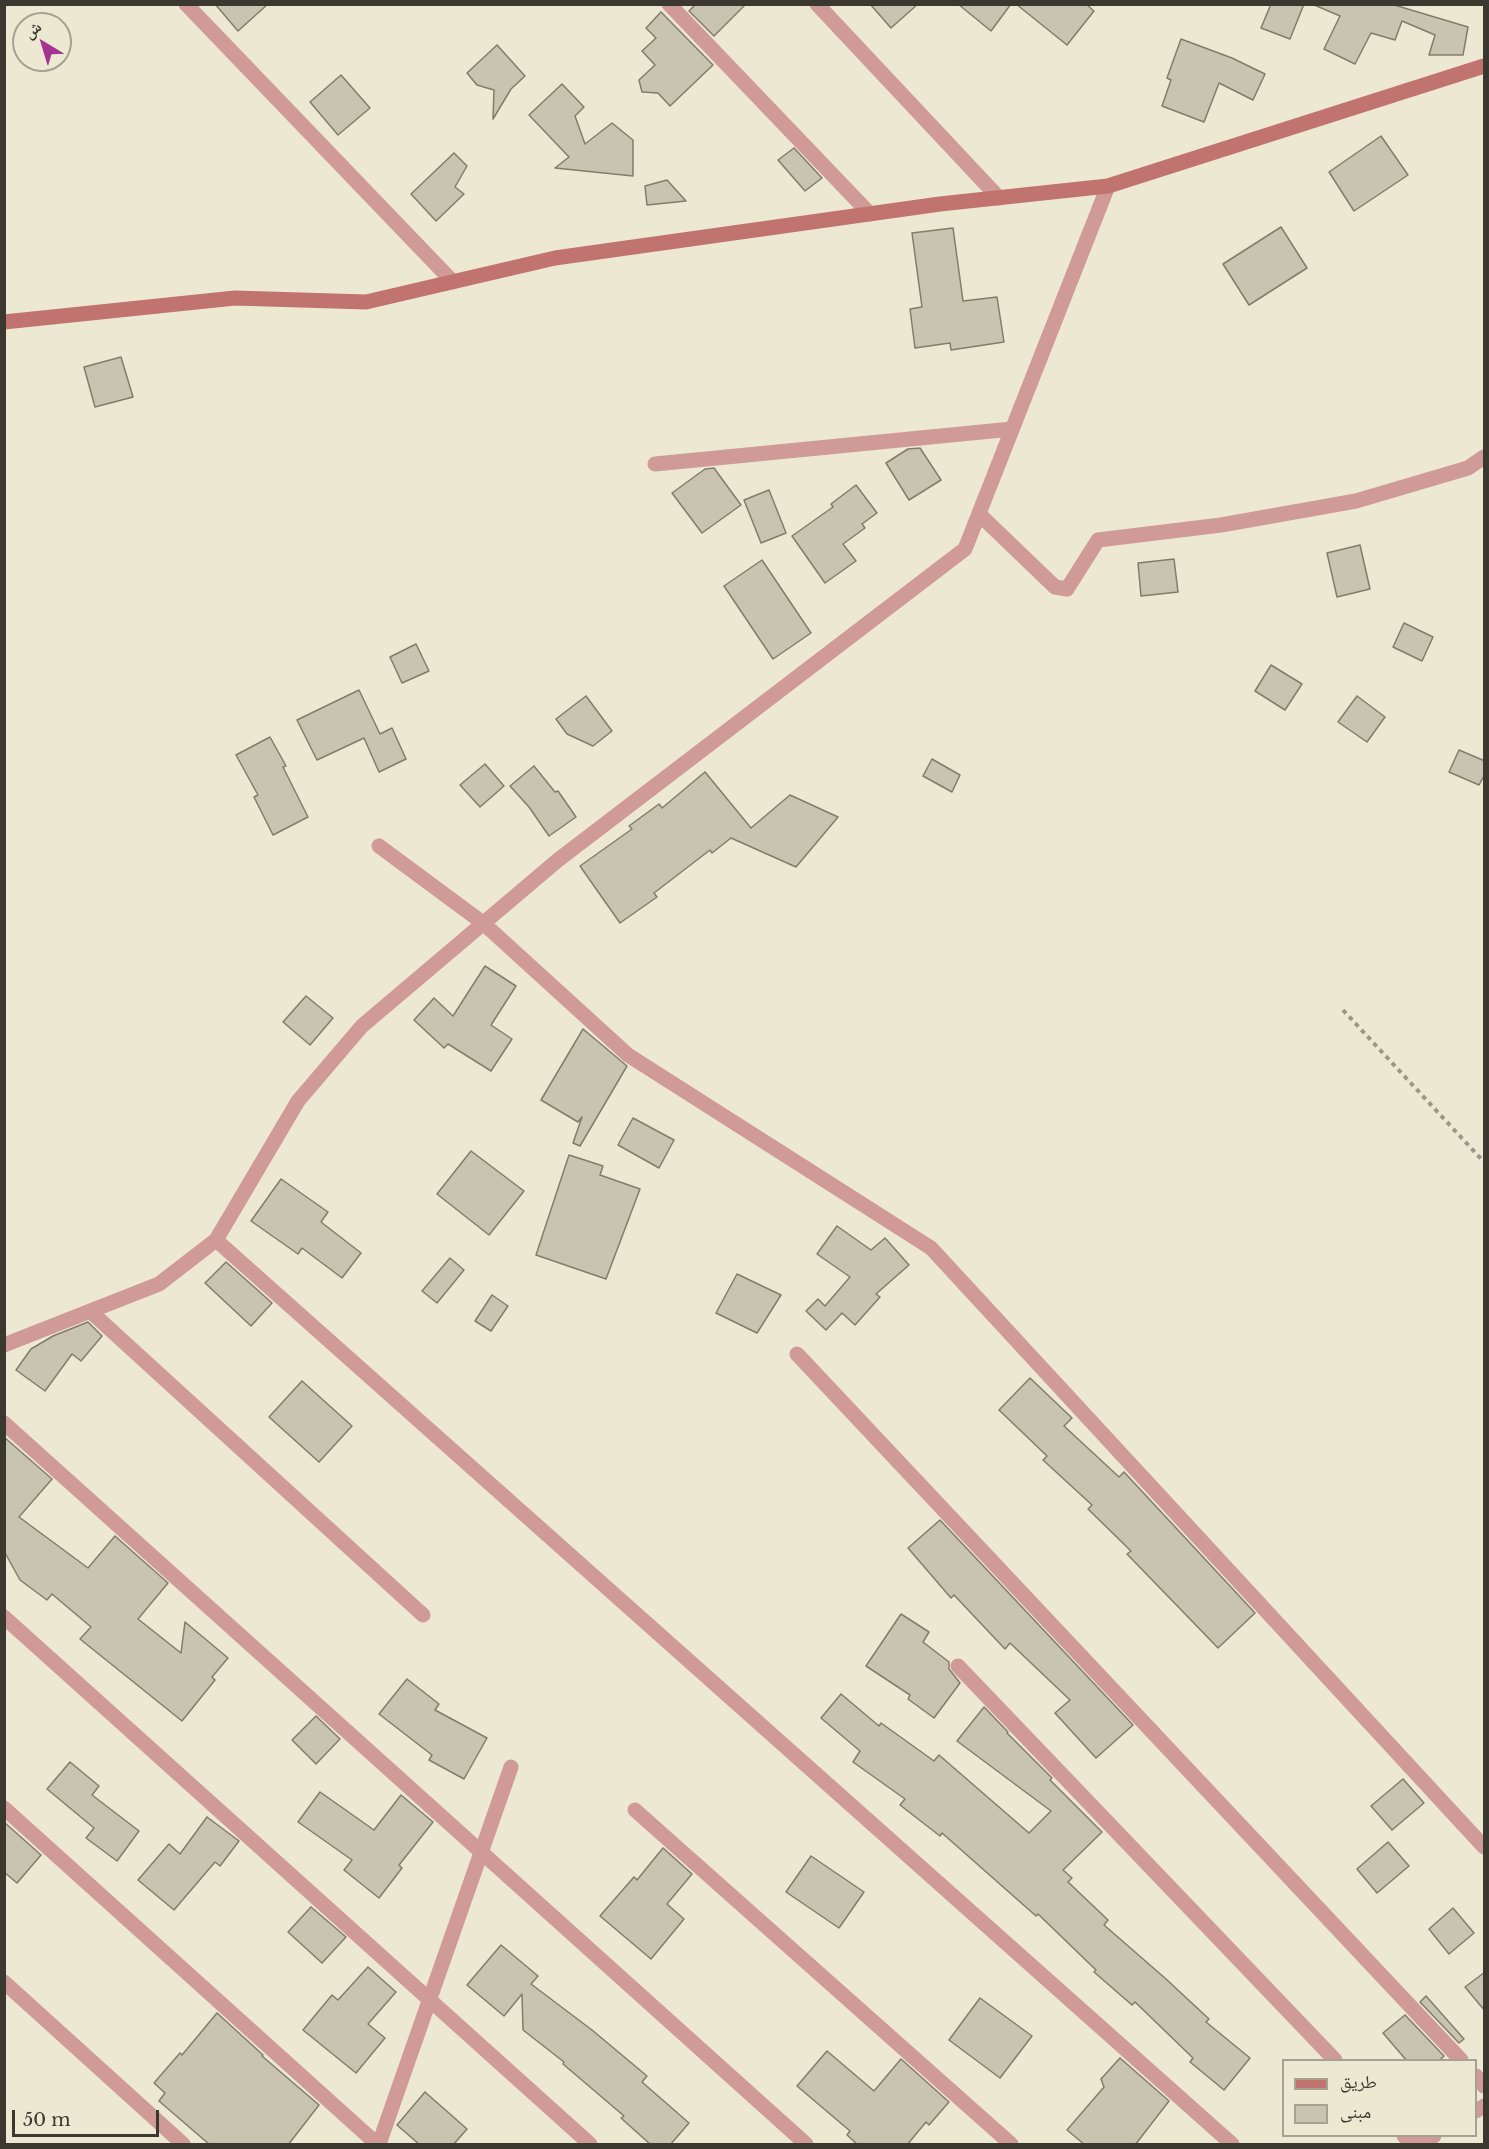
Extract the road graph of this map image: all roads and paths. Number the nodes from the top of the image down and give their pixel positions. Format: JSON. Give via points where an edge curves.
{"nodes":[{"id":1,"x":186,"y":4,"type":"edge"},
{"id":2,"x":669,"y":4,"type":"edge"},
{"id":3,"x":817,"y":4,"type":"edge"},
{"id":4,"x":1485,"y":66,"type":"edge"},
{"id":5,"x":1108,"y":186,"type":"junction"},
{"id":6,"x":999,"y":198,"type":"junction"},
{"id":7,"x":870,"y":214,"type":"junction"},
{"id":8,"x":453,"y":282,"type":"junction"},
{"id":9,"x":4,"y":322,"type":"edge"},
{"id":10,"x":1012,"y":429,"type":"junction"},
{"id":11,"x":1484,"y":458,"type":"edge"},
{"id":12,"x":655,"y":464,"type":"dead end"},
{"id":13,"x":979,"y":514,"type":"junction"},
{"id":14,"x":379,"y":846,"type":"dead end"},
{"id":15,"x":483,"y":923,"type":"junction"},
{"id":16,"x":1343,"y":1010,"type":"dead end"},
{"id":17,"x":1485,"y":1162,"type":"edge"},
{"id":18,"x":216,"y":1240,"type":"junction"},
{"id":19,"x":90,"y":1311,"type":"junction"},
{"id":20,"x":4,"y":1345,"type":"edge"},
{"id":21,"x":797,"y":1354,"type":"dead end"},
{"id":22,"x":4,"y":1423,"type":"edge"},
{"id":23,"x":423,"y":1615,"type":"dead end"},
{"id":24,"x":4,"y":1617,"type":"edge"},
{"id":25,"x":958,"y":1665,"type":"dead end"},
{"id":26,"x":511,"y":1767,"type":"dead end"},
{"id":27,"x":4,"y":1808,"type":"edge"},
{"id":28,"x":635,"y":1810,"type":"dead end"},
{"id":29,"x":1485,"y":1847,"type":"edge"},
{"id":30,"x":481,"y":1852,"type":"junction"},
{"id":31,"x":4,"y":1983,"type":"edge"},
{"id":32,"x":430,"y":2001,"type":"junction"},
{"id":33,"x":1333,"y":2059,"type":"edge"},
{"id":34,"x":1459,"y":2059,"type":"edge"},
{"id":35,"x":1432,"y":2137,"type":"edge"},
{"id":36,"x":183,"y":2145,"type":"edge"},
{"id":37,"x":378,"y":2145,"type":"edge"},
{"id":38,"x":590,"y":2145,"type":"edge"},
{"id":39,"x":807,"y":2145,"type":"edge"},
{"id":40,"x":1011,"y":2145,"type":"edge"},
{"id":41,"x":1232,"y":2145,"type":"edge"},
{"id":42,"x":1418,"y":2145,"type":"edge"}],
"edges":[{"from":1,"to":8,"type":"street"},
{"from":2,"to":7,"type":"street"},
{"from":3,"to":6,"type":"street"},
{"from":4,"to":5,"type":"street"},
{"from":5,"to":6,"type":"street"},
{"from":5,"to":10,"type":"street"},
{"from":6,"to":7,"type":"street"},
{"from":7,"to":8,"type":"street","via":[[555,258]]},
{"from":8,"to":9,"type":"street","via":[[366,302],[236,298]]},
{"from":10,"to":12,"type":"street"},
{"from":10,"to":13,"type":"street"},
{"from":11,"to":13,"type":"street","via":[[1468,468],[1356,501],[1221,525],[1098,540],[1067,589],[1055,587]]},
{"from":13,"to":15,"type":"street","via":[[965,549],[558,860]]},
{"from":14,"to":15,"type":"street"},
{"from":15,"to":18,"type":"street","via":[[362,1026],[298,1101]]},
{"from":15,"to":29,"type":"street","via":[[628,1055],[931,1248]]},
{"from":16,"to":17,"type":"path"},
{"from":18,"to":19,"type":"street","via":[[159,1284]]},
{"from":18,"to":41,"type":"street"},
{"from":19,"to":20,"type":"street"},
{"from":19,"to":23,"type":"street"},
{"from":21,"to":34,"type":"street"},
{"from":22,"to":30,"type":"street"},
{"from":24,"to":32,"type":"street"},
{"from":25,"to":33,"type":"street"},
{"from":26,"to":30,"type":"street"},
{"from":27,"to":37,"type":"street"},
{"from":28,"to":40,"type":"street"},
{"from":30,"to":32,"type":"street"},
{"from":30,"to":39,"type":"street"},
{"from":31,"to":36,"type":"street"},
{"from":32,"to":37,"type":"street"},
{"from":32,"to":38,"type":"street"},
{"from":35,"to":42,"type":"street"}]}
